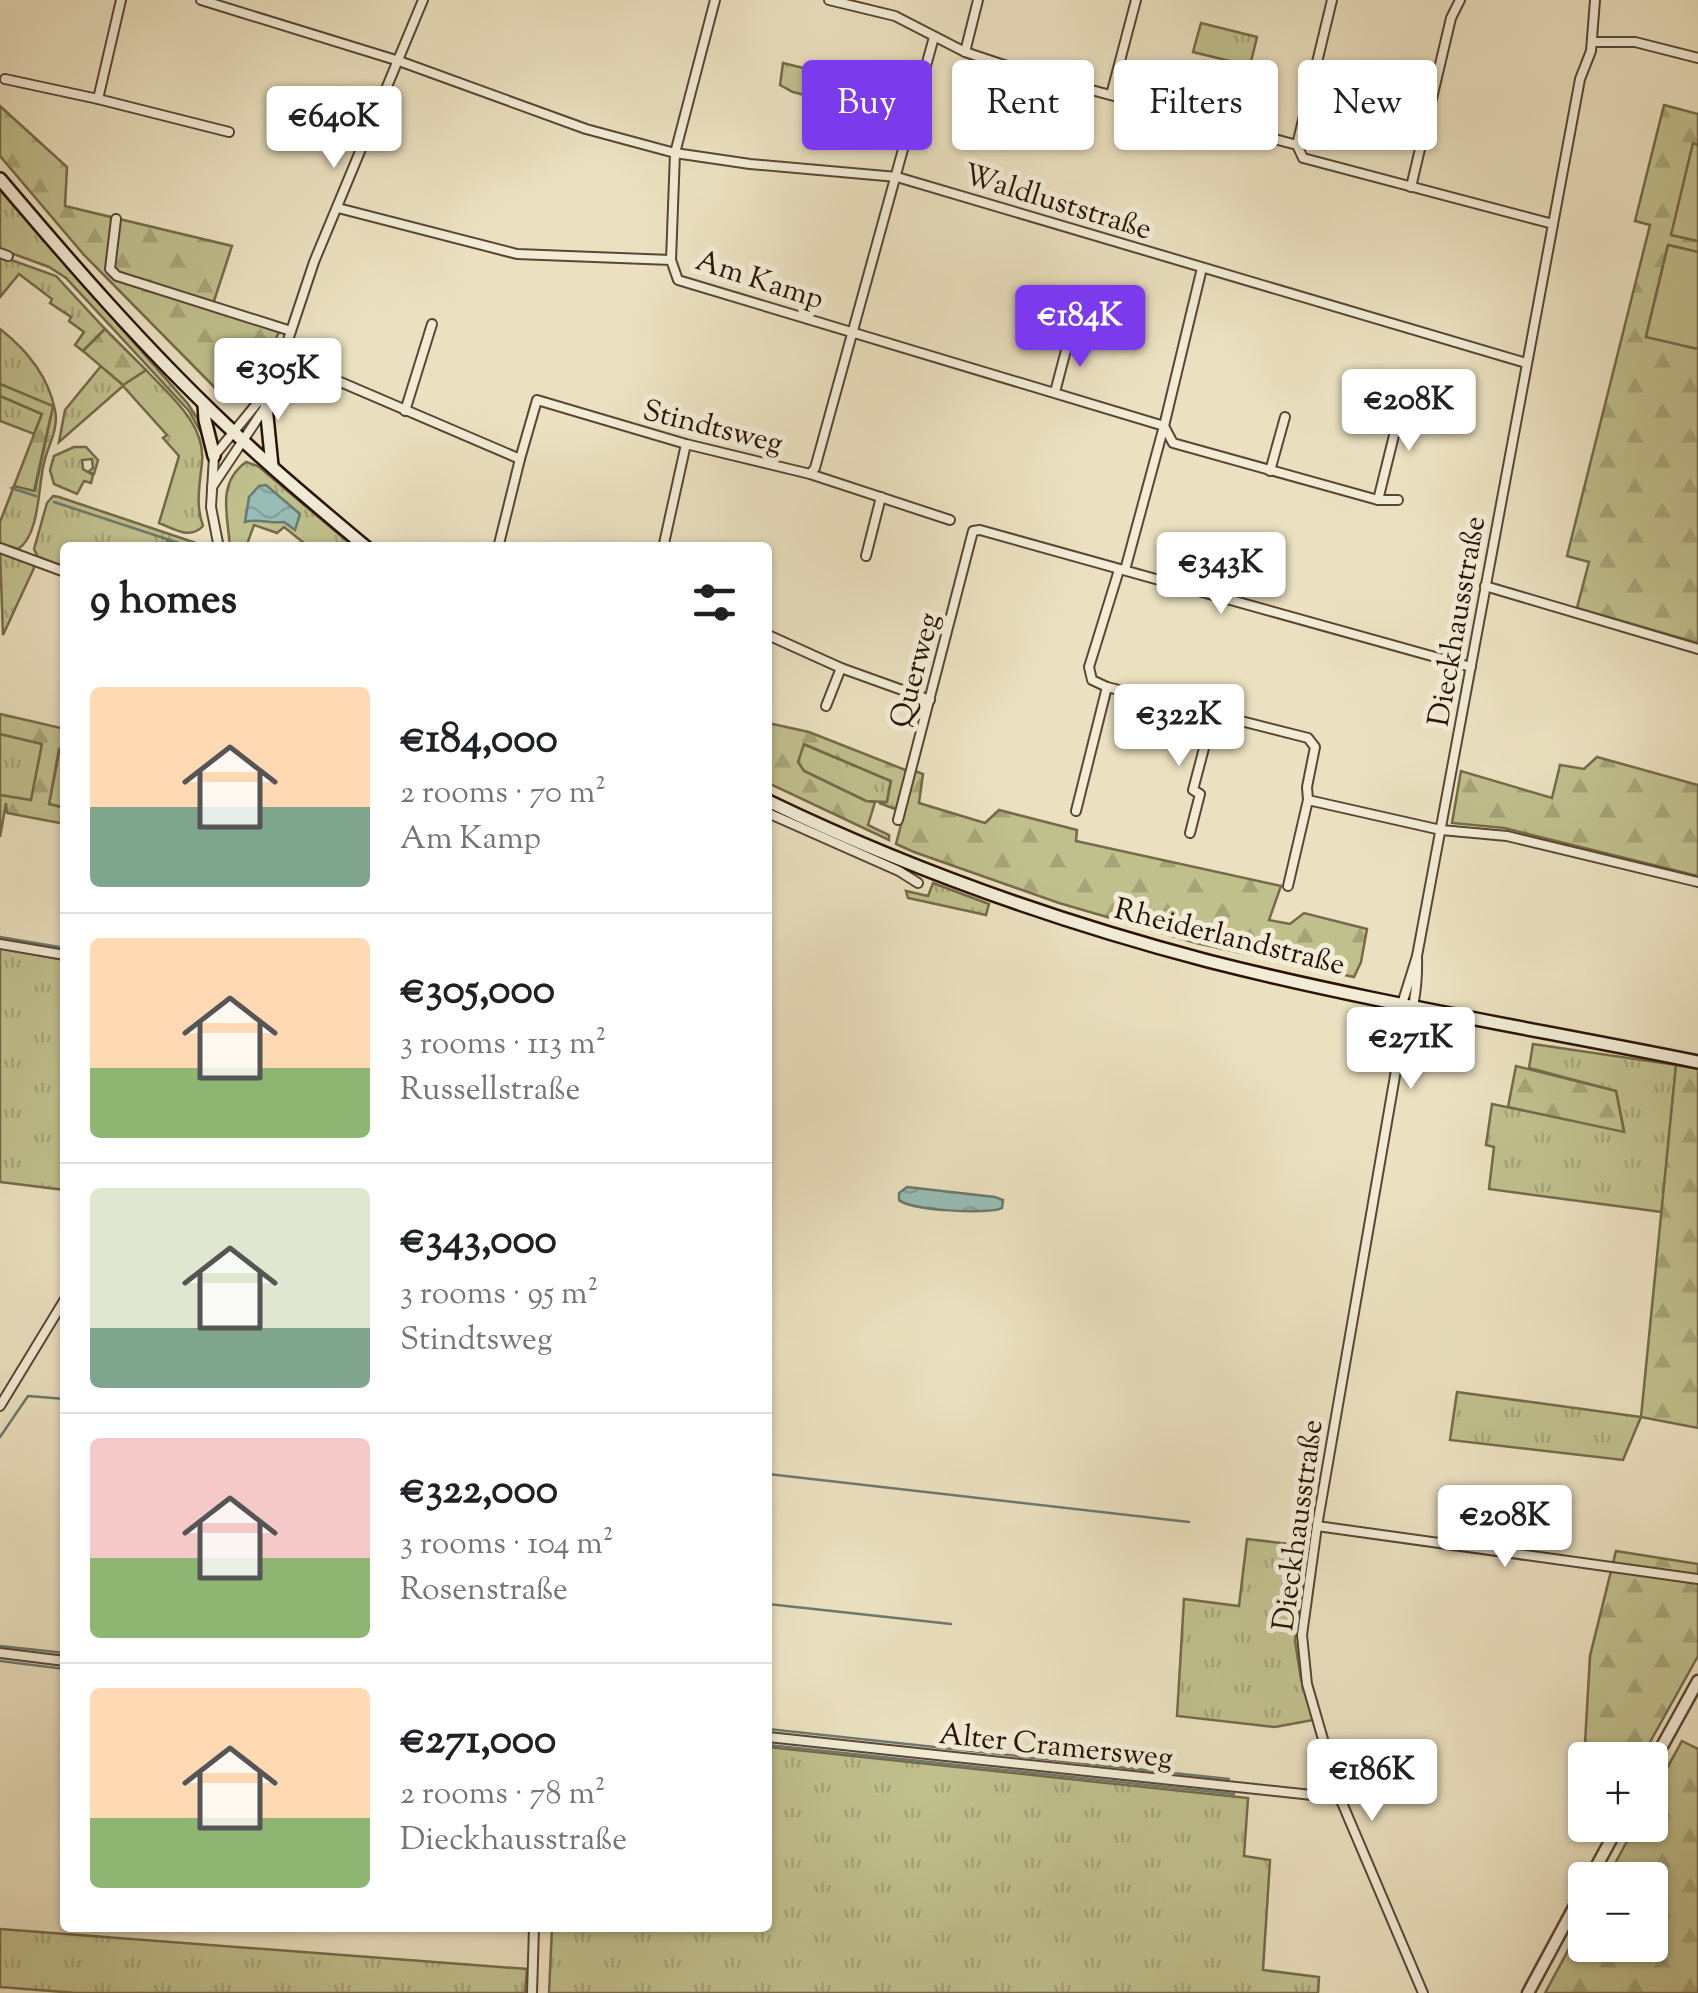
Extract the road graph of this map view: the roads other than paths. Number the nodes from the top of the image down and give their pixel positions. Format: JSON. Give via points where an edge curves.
{"nodes":[{"id":1,"x":121,"y":0,"type":"edge"},
{"id":2,"x":201,"y":0,"type":"edge"},
{"id":3,"x":423,"y":0,"type":"edge"},
{"id":4,"x":716,"y":0,"type":"edge"},
{"id":5,"x":829,"y":0,"type":"edge"},
{"id":6,"x":978,"y":0,"type":"edge"},
{"id":7,"x":1136,"y":0,"type":"edge"},
{"id":8,"x":1332,"y":0,"type":"edge"},
{"id":9,"x":1460,"y":0,"type":"edge"},
{"id":10,"x":1595,"y":0,"type":"edge"},
{"id":11,"x":934,"y":37,"type":"junction"},
{"id":12,"x":1593,"y":42,"type":"junction"},
{"id":13,"x":966,"y":52,"type":"junction"},
{"id":14,"x":1698,"y":58,"type":"edge"},
{"id":15,"x":1318,"y":60,"type":"edge"},
{"id":16,"x":399,"y":61,"type":"junction"},
{"id":17,"x":5,"y":80,"type":"dead end"},
{"id":18,"x":1111,"y":94,"type":"junction"},
{"id":19,"x":98,"y":100,"type":"junction"},
{"id":20,"x":229,"y":132,"type":"dead end"},
{"id":21,"x":1298,"y":145,"type":"edge"},
{"id":22,"x":1300,"y":150,"type":"edge"},
{"id":23,"x":676,"y":154,"type":"junction"},
{"id":24,"x":897,"y":176,"type":"junction"},
{"id":25,"x":0,"y":179,"type":"edge"},
{"id":26,"x":1411,"y":187,"type":"junction"},
{"id":27,"x":338,"y":208,"type":"junction"},
{"id":28,"x":116,"y":219,"type":"dead end"},
{"id":29,"x":1553,"y":224,"type":"junction"},
{"id":30,"x":671,"y":260,"type":"junction"},
{"id":31,"x":1202,"y":268,"type":"junction"},
{"id":32,"x":432,"y":324,"type":"dead end"},
{"id":33,"x":292,"y":330,"type":"junction"},
{"id":34,"x":854,"y":332,"type":"junction"},
{"id":35,"x":1069,"y":339,"type":"dead end"},
{"id":36,"x":282,"y":356,"type":"junction"},
{"id":37,"x":1526,"y":363,"type":"junction"},
{"id":38,"x":271,"y":386,"type":"junction"},
{"id":39,"x":1055,"y":392,"type":"junction"},
{"id":40,"x":1403,"y":399,"type":"dead end"},
{"id":41,"x":204,"y":404,"type":"junction"},
{"id":42,"x":266,"y":406,"type":"junction"},
{"id":43,"x":405,"y":411,"type":"junction"},
{"id":44,"x":1285,"y":417,"type":"dead end"},
{"id":45,"x":1164,"y":426,"type":"junction"},
{"id":46,"x":234,"y":432,"type":"junction"},
{"id":47,"x":244,"y":442,"type":"junction"},
{"id":48,"x":686,"y":444,"type":"junction"},
{"id":49,"x":214,"y":456,"type":"junction"},
{"id":50,"x":520,"y":460,"type":"junction"},
{"id":51,"x":272,"y":466,"type":"junction"},
{"id":52,"x":1270,"y":471,"type":"junction"},
{"id":53,"x":810,"y":474,"type":"junction"},
{"id":54,"x":212,"y":487,"type":"junction"},
{"id":55,"x":881,"y":498,"type":"junction"},
{"id":56,"x":1378,"y":500,"type":"junction"},
{"id":57,"x":1398,"y":500,"type":"dead end"},
{"id":58,"x":950,"y":520,"type":"dead end"},
{"id":59,"x":217,"y":542,"type":"edge"},
{"id":60,"x":361,"y":542,"type":"edge"},
{"id":61,"x":500,"y":542,"type":"edge"},
{"id":62,"x":664,"y":542,"type":"edge"},
{"id":63,"x":0,"y":548,"type":"edge"},
{"id":64,"x":866,"y":556,"type":"dead end"},
{"id":65,"x":60,"y":570,"type":"edge"},
{"id":66,"x":1122,"y":570,"type":"junction"},
{"id":67,"x":1485,"y":586,"type":"junction"},
{"id":68,"x":772,"y":638,"type":"edge"},
{"id":69,"x":1698,"y":649,"type":"edge"},
{"id":70,"x":841,"y":668,"type":"junction"},
{"id":71,"x":1471,"y":668,"type":"junction"},
{"id":72,"x":1106,"y":687,"type":"junction"},
{"id":73,"x":930,"y":700,"type":"junction"},
{"id":74,"x":826,"y":706,"type":"dead end"},
{"id":75,"x":1213,"y":714,"type":"junction"},
{"id":76,"x":1308,"y":800,"type":"junction"},
{"id":77,"x":772,"y":804,"type":"edge"},
{"id":78,"x":1076,"y":811,"type":"dead end"},
{"id":79,"x":772,"y":815,"type":"edge"},
{"id":80,"x":898,"y":820,"type":"dead end"},
{"id":81,"x":1441,"y":830,"type":"junction"},
{"id":82,"x":1190,"y":833,"type":"dead end"},
{"id":83,"x":1698,"y":882,"type":"edge"},
{"id":84,"x":918,"y":883,"type":"dead end"},
{"id":85,"x":1288,"y":886,"type":"dead end"},
{"id":86,"x":0,"y":944,"type":"edge"},
{"id":87,"x":60,"y":954,"type":"edge"},
{"id":88,"x":1408,"y":1004,"type":"junction"},
{"id":89,"x":1698,"y":1062,"type":"edge"},
{"id":90,"x":60,"y":1307,"type":"edge"},
{"id":91,"x":0,"y":1406,"type":"edge"},
{"id":92,"x":1317,"y":1526,"type":"junction"},
{"id":93,"x":1698,"y":1578,"type":"edge"},
{"id":94,"x":0,"y":1653,"type":"edge"},
{"id":95,"x":60,"y":1659,"type":"edge"},
{"id":96,"x":1698,"y":1680,"type":"edge"},
{"id":97,"x":772,"y":1738,"type":"edge"},
{"id":98,"x":1664,"y":1742,"type":"edge"},
{"id":99,"x":1340,"y":1798,"type":"junction"},
{"id":100,"x":1568,"y":1919,"type":"edge"},
{"id":101,"x":534,"y":1932,"type":"edge"},
{"id":102,"x":532,"y":1993,"type":"edge"},
{"id":103,"x":1423,"y":1993,"type":"edge"},
{"id":104,"x":1528,"y":1993,"type":"edge"}],
"edges":[{"from":1,"to":19,"type":"street"},
{"from":2,"to":16,"type":"street","name":"Waldluststraße"},
{"from":3,"to":16,"type":"street"},
{"from":4,"to":23,"type":"street"},
{"from":5,"to":11,"type":"street","via":[[895,16]]},
{"from":6,"to":13,"type":"street"},
{"from":7,"to":18,"type":"street"},
{"from":8,"to":15,"type":"street"},
{"from":9,"to":26,"type":"street"},
{"from":10,"to":12,"type":"street","name":"Dieckhausstraße"},
{"from":11,"to":13,"type":"street"},
{"from":11,"to":24,"type":"street"},
{"from":12,"to":14,"type":"street","via":[[1635,42]]},
{"from":12,"to":29,"type":"street","name":"Dieckhausstraße"},
{"from":13,"to":18,"type":"street"},
{"from":16,"to":23,"type":"street","name":"Waldluststraße"},
{"from":16,"to":27,"type":"street"},
{"from":17,"to":19,"type":"street"},
{"from":18,"to":21,"type":"street"},
{"from":19,"to":20,"type":"street"},
{"from":22,"to":26,"type":"street","via":[[1303,158]]},
{"from":23,"to":24,"type":"street","name":"Waldluststraße"},
{"from":23,"to":30,"type":"street"},
{"from":24,"to":31,"type":"street","name":"Waldluststraße"},
{"from":24,"to":34,"type":"street"},
{"from":25,"to":41,"type":"main road"},
{"from":26,"to":29,"type":"street"},
{"from":27,"to":30,"type":"street","name":"Am Kamp","via":[[516,254]]},
{"from":27,"to":33,"type":"street"},
{"from":28,"to":33,"type":"street","via":[[110,269],[117,276]]},
{"from":29,"to":37,"type":"street","name":"Dieckhausstraße"},
{"from":30,"to":34,"type":"street","name":"Am Kamp","via":[[678,280]]},
{"from":31,"to":37,"type":"street","name":"Waldluststraße"},
{"from":31,"to":45,"type":"street"},
{"from":32,"to":43,"type":"street"},
{"from":33,"to":36,"type":"street"},
{"from":34,"to":39,"type":"street","name":"Am Kamp"},
{"from":34,"to":53,"type":"street"},
{"from":35,"to":39,"type":"street"},
{"from":36,"to":38,"type":"street"},
{"from":36,"to":43,"type":"street"},
{"from":37,"to":67,"type":"street","name":"Dieckhausstraße"},
{"from":38,"to":42,"type":"street"},
{"from":38,"to":46,"type":"street"},
{"from":39,"to":45,"type":"street","name":"Am Kamp"},
{"from":40,"to":56,"type":"street"},
{"from":41,"to":46,"type":"main road"},
{"from":41,"to":49,"type":"main road"},
{"from":42,"to":47,"type":"street"},
{"from":42,"to":51,"type":"main road"},
{"from":43,"to":50,"type":"street"},
{"from":44,"to":52,"type":"street"},
{"from":45,"to":52,"type":"street","name":"Am Kamp","via":[[1174,443]]},
{"from":45,"to":66,"type":"street"},
{"from":46,"to":47,"type":"main road"},
{"from":46,"to":49,"type":"street"},
{"from":47,"to":51,"type":"main road"},
{"from":47,"to":54,"type":"street"},
{"from":48,"to":50,"type":"street","name":"Stindtsweg","via":[[537,400]]},
{"from":48,"to":53,"type":"street","name":"Stindtsweg"},
{"from":48,"to":62,"type":"street"},
{"from":49,"to":54,"type":"street"},
{"from":50,"to":61,"type":"street"},
{"from":51,"to":60,"type":"main road"},
{"from":52,"to":56,"type":"street","name":"Am Kamp"},
{"from":53,"to":55,"type":"street","name":"Stindtsweg"},
{"from":54,"to":59,"type":"street"},
{"from":55,"to":58,"type":"street","name":"Stindtsweg"},
{"from":55,"to":64,"type":"street"},
{"from":56,"to":57,"type":"street","name":"Am Kamp"},
{"from":63,"to":65,"type":"street"},
{"from":66,"to":71,"type":"street"},
{"from":66,"to":72,"type":"street","via":[[1089,667],[1092,680]]},
{"from":66,"to":73,"type":"street","name":"Querweg","via":[[973,531]]},
{"from":67,"to":69,"type":"street"},
{"from":67,"to":71,"type":"street","name":"Dieckhausstraße"},
{"from":68,"to":70,"type":"street"},
{"from":70,"to":73,"type":"street"},
{"from":70,"to":74,"type":"street"},
{"from":71,"to":81,"type":"street","name":"Dieckhausstraße"},
{"from":72,"to":75,"type":"street"},
{"from":72,"to":78,"type":"street"},
{"from":73,"to":80,"type":"street","name":"Querweg"},
{"from":75,"to":76,"type":"street","via":[[1308,738],[1314,747]]},
{"from":75,"to":82,"type":"street","via":[[1193,790],[1200,794]]},
{"from":76,"to":81,"type":"street"},
{"from":76,"to":85,"type":"street"},
{"from":77,"to":88,"type":"main road","name":"Rheiderlandstraße","via":[[909,864],[1076,923],[1212,962]]},
{"from":79,"to":84,"type":"street"},
{"from":81,"to":83,"type":"street","via":[[1507,836]]},
{"from":81,"to":88,"type":"street","name":"Dieckhausstraße"},
{"from":86,"to":87,"type":"street"},
{"from":88,"to":89,"type":"main road","name":"Rheiderlandstraße"},
{"from":88,"to":92,"type":"street","name":"Dieckhausstraße","via":[[1397,1020],[1400,1047]]},
{"from":90,"to":91,"type":"street"},
{"from":92,"to":93,"type":"street"},
{"from":92,"to":99,"type":"street","name":"Dieckhausstraße","via":[[1302,1660]]},
{"from":94,"to":95,"type":"street"},
{"from":96,"to":98,"type":"street"},
{"from":97,"to":99,"type":"street","name":"Alter Cramersweg"},
{"from":99,"to":103,"type":"street","name":"Dieckhausstraße"},
{"from":100,"to":104,"type":"street"},
{"from":101,"to":102,"type":"street"}]}
